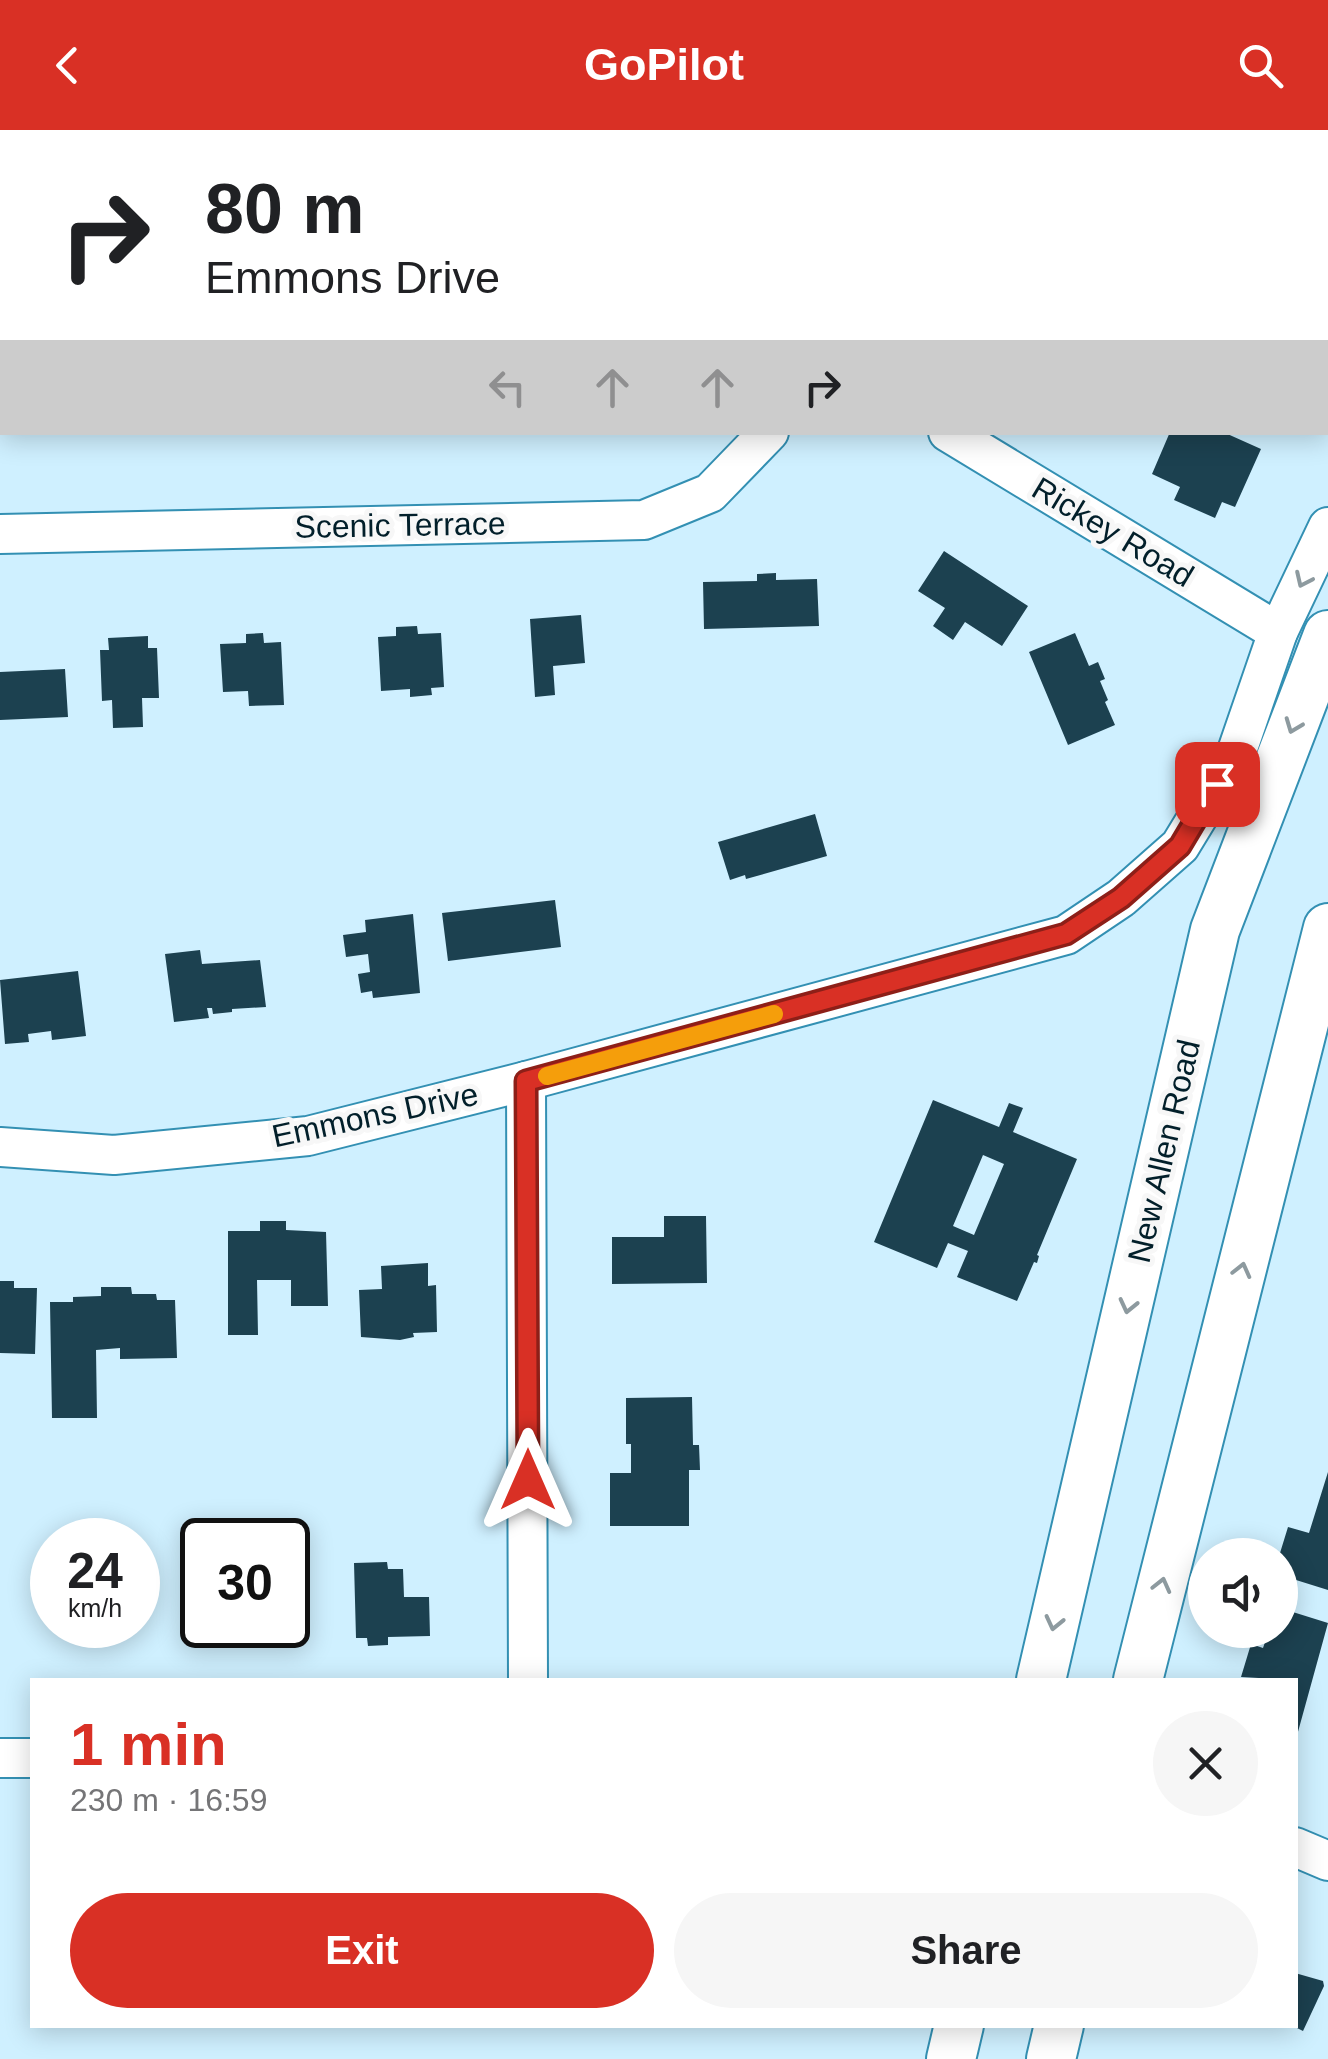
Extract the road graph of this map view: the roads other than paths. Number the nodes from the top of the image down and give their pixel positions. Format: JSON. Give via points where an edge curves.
{"nodes":[{"id":1,"x":766,"y":435,"type":"edge"},
{"id":2,"x":953,"y":435,"type":"edge"},
{"id":3,"x":1328,"y":527,"type":"edge"},
{"id":4,"x":0,"y":534,"type":"edge"},
{"id":5,"x":1278,"y":632,"type":"junction"},
{"id":6,"x":1328,"y":635,"type":"edge"},
{"id":7,"x":1328,"y":928,"type":"edge"},
{"id":8,"x":526,"y":1081,"type":"junction"},
{"id":9,"x":0,"y":1146,"type":"edge"},
{"id":10,"x":528,"y":1678,"type":"edge"},
{"id":11,"x":1041,"y":1678,"type":"edge"},
{"id":12,"x":1139,"y":1678,"type":"edge"},
{"id":13,"x":0,"y":1758,"type":"edge"},
{"id":14,"x":30,"y":1758,"type":"edge"},
{"id":15,"x":1298,"y":1848,"type":"edge"},
{"id":16,"x":1328,"y":1861,"type":"edge"},
{"id":17,"x":958,"y":2028,"type":"edge"},
{"id":18,"x":1058,"y":2028,"type":"edge"},
{"id":19,"x":951,"y":2059,"type":"edge"},
{"id":20,"x":1051,"y":2059,"type":"edge"}],
"edges":[{"from":1,"to":4,"type":"street","name":"Scenic Terrace","via":[[710,493],[644,520]]},
{"from":2,"to":5,"type":"street","name":"Rickey Road"},
{"from":3,"to":5,"type":"street","name":"Emmons Drive","one_way":true},
{"from":5,"to":8,"type":"street","name":"Emmons Drive","via":[[1236,754],[1180,846],[1121,898],[1066,934]]},
{"from":6,"to":11,"type":"main road","name":"New Allen Road","one_way":true,"via":[[1215,930]]},
{"from":12,"to":7,"type":"main road","one_way":true},
{"from":8,"to":9,"type":"street","name":"Emmons Drive","via":[[308,1136],[114,1155]]},
{"from":8,"to":10,"type":"street"},
{"from":13,"to":14,"type":"street"},
{"from":15,"to":16,"type":"street"},
{"from":17,"to":19,"type":"main road"},
{"from":18,"to":20,"type":"main road"}]}
